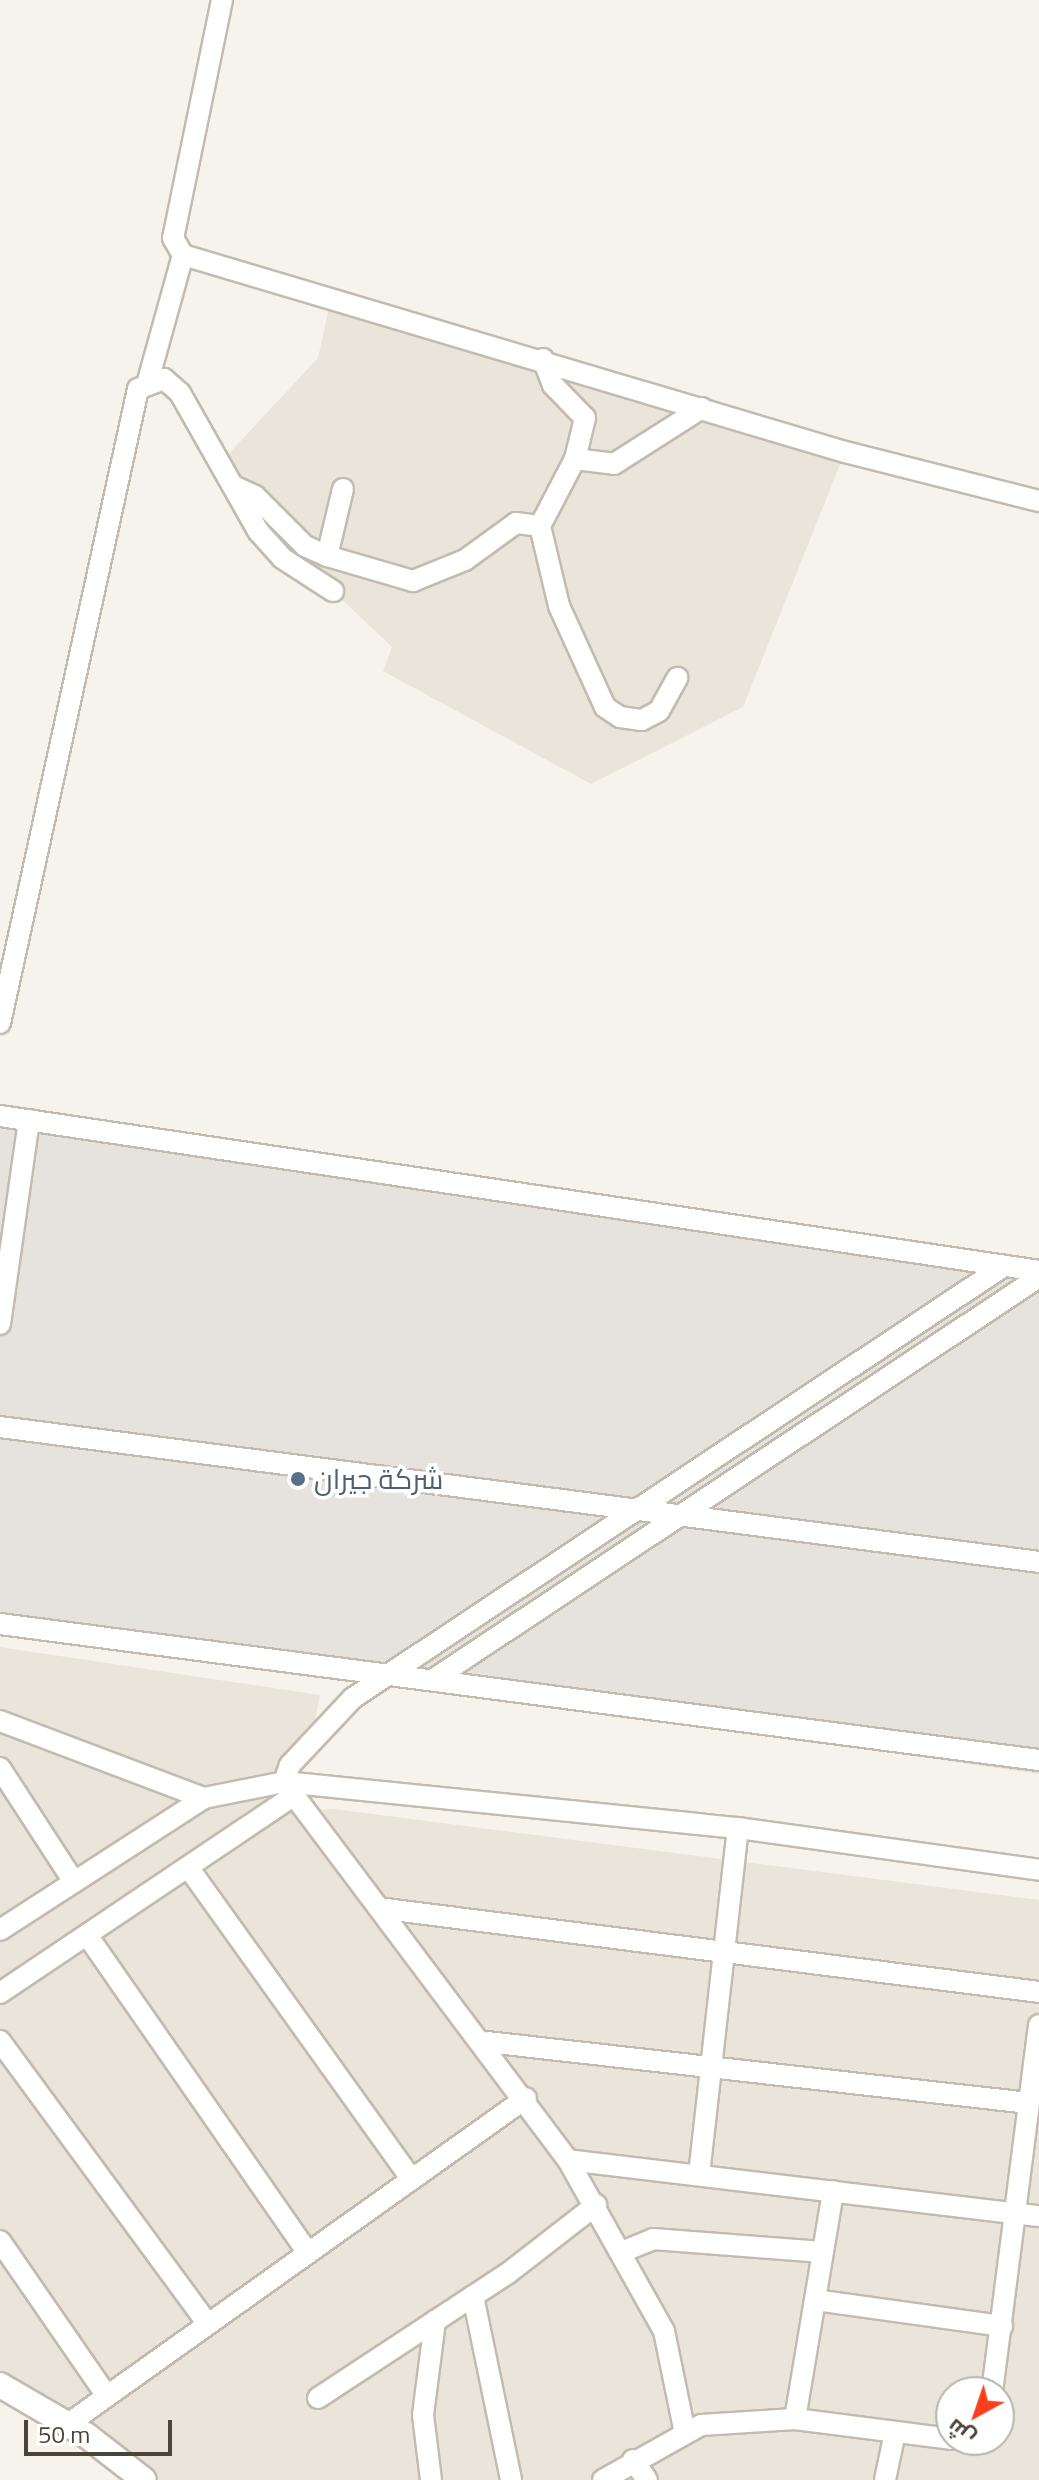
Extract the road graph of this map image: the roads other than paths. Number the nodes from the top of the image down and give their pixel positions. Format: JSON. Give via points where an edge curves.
{"nodes":[{"id":1,"x":222,"y":0,"type":"edge"},
{"id":2,"x":183,"y":255,"type":"junction"},
{"id":3,"x":543,"y":359,"type":"junction"},
{"id":4,"x":148,"y":381,"type":"junction"},
{"id":5,"x":702,"y":408,"type":"junction"},
{"id":6,"x":575,"y":459,"type":"junction"},
{"id":7,"x":233,"y":486,"type":"junction"},
{"id":8,"x":343,"y":489,"type":"dead end"},
{"id":9,"x":1039,"y":501,"type":"edge"},
{"id":10,"x":540,"y":526,"type":"junction"},
{"id":11,"x":327,"y":556,"type":"junction"},
{"id":12,"x":333,"y":591,"type":"dead end"},
{"id":13,"x":677,"y":678,"type":"dead end"},
{"id":14,"x":0,"y":1023,"type":"edge"},
{"id":15,"x":0,"y":1116,"type":"edge"},
{"id":16,"x":29,"y":1120,"type":"junction"},
{"id":17,"x":1004,"y":1266,"type":"junction"},
{"id":18,"x":1039,"y":1274,"type":"edge"},
{"id":19,"x":0,"y":1324,"type":"edge"},
{"id":20,"x":783,"y":1413,"type":"junction"},
{"id":21,"x":0,"y":1427,"type":"edge"},
{"id":22,"x":783,"y":1445,"type":"junction"},
{"id":23,"x":644,"y":1511,"type":"junction"},
{"id":24,"x":677,"y":1515,"type":"junction"},
{"id":25,"x":642,"y":1539,"type":"junction"},
{"id":26,"x":1039,"y":1562,"type":"edge"},
{"id":27,"x":0,"y":1624,"type":"edge"},
{"id":28,"x":395,"y":1675,"type":"junction"},
{"id":29,"x":434,"y":1679,"type":"junction"},
{"id":30,"x":0,"y":1721,"type":"edge"},
{"id":31,"x":1039,"y":1760,"type":"edge"},
{"id":32,"x":0,"y":1768,"type":"edge"},
{"id":33,"x":290,"y":1789,"type":"junction"},
{"id":34,"x":204,"y":1798,"type":"junction"},
{"id":35,"x":738,"y":1828,"type":"junction"},
{"id":36,"x":188,"y":1867,"type":"junction"},
{"id":37,"x":1039,"y":1870,"type":"edge"},
{"id":38,"x":74,"y":1882,"type":"junction"},
{"id":39,"x":386,"y":1909,"type":"junction"},
{"id":40,"x":0,"y":1930,"type":"edge"},
{"id":41,"x":87,"y":1935,"type":"junction"},
{"id":42,"x":725,"y":1952,"type":"junction"},
{"id":43,"x":1039,"y":1992,"type":"edge"},
{"id":44,"x":0,"y":1993,"type":"edge"},
{"id":45,"x":1039,"y":2025,"type":"edge"},
{"id":46,"x":0,"y":2041,"type":"edge"},
{"id":47,"x":487,"y":2042,"type":"junction"},
{"id":48,"x":707,"y":2067,"type":"junction"},
{"id":49,"x":526,"y":2098,"type":"junction"},
{"id":50,"x":1029,"y":2103,"type":"junction"},
{"id":51,"x":568,"y":2160,"type":"junction"},
{"id":52,"x":699,"y":2175,"type":"junction"},
{"id":53,"x":411,"y":2178,"type":"junction"},
{"id":54,"x":833,"y":2191,"type":"junction"},
{"id":55,"x":596,"y":2205,"type":"junction"},
{"id":56,"x":1017,"y":2212,"type":"junction"},
{"id":57,"x":1039,"y":2216,"type":"edge"},
{"id":58,"x":0,"y":2241,"type":"edge"},
{"id":59,"x":624,"y":2251,"type":"junction"},
{"id":60,"x":307,"y":2252,"type":"junction"},
{"id":61,"x":823,"y":2252,"type":"junction"},
{"id":62,"x":473,"y":2296,"type":"junction"},
{"id":63,"x":815,"y":2300,"type":"junction"},
{"id":64,"x":435,"y":2321,"type":"junction"},
{"id":65,"x":207,"y":2323,"type":"junction"},
{"id":66,"x":1002,"y":2326,"type":"junction"},
{"id":67,"x":994,"y":2376,"type":"edge"},
{"id":68,"x":0,"y":2385,"type":"edge"},
{"id":69,"x":107,"y":2396,"type":"junction"},
{"id":70,"x":318,"y":2398,"type":"dead end"},
{"id":71,"x":795,"y":2419,"type":"junction"},
{"id":72,"x":68,"y":2424,"type":"junction"},
{"id":73,"x":895,"y":2432,"type":"junction"},
{"id":74,"x":685,"y":2433,"type":"junction"},
{"id":75,"x":935,"y":2437,"type":"edge"},
{"id":76,"x":633,"y":2460,"type":"junction"},
{"id":77,"x":144,"y":2480,"type":"edge"},
{"id":78,"x":431,"y":2480,"type":"edge"},
{"id":79,"x":511,"y":2480,"type":"edge"},
{"id":80,"x":603,"y":2480,"type":"edge"},
{"id":81,"x":647,"y":2480,"type":"edge"},
{"id":82,"x":885,"y":2480,"type":"edge"}],
"edges":[{"from":1,"to":2,"type":"street","via":[[173,238]]},
{"from":2,"to":3,"type":"street"},
{"from":2,"to":4,"type":"street"},
{"from":3,"to":5,"type":"street"},
{"from":3,"to":6,"type":"street","via":[[553,385],[583,408]]},
{"from":4,"to":7,"type":"street","via":[[164,379],[180,393]]},
{"from":4,"to":14,"type":"street","via":[[138,389]]},
{"from":5,"to":6,"type":"street","via":[[614,464]]},
{"from":5,"to":9,"type":"street"},
{"from":6,"to":10,"type":"street"},
{"from":7,"to":11,"type":"street"},
{"from":7,"to":12,"type":"street","via":[[282,558]]},
{"from":8,"to":11,"type":"street"},
{"from":10,"to":11,"type":"street","via":[[516,523],[491,535],[465,560],[413,581]]},
{"from":10,"to":13,"type":"street","via":[[559,606],[605,707],[642,720],[668,699]]},
{"from":15,"to":16,"type":"street"},
{"from":16,"to":17,"type":"street"},
{"from":16,"to":19,"type":"street"},
{"from":17,"to":18,"type":"street"},
{"from":17,"to":20,"type":"street"},
{"from":18,"to":22,"type":"street"},
{"from":20,"to":22,"type":"street"},
{"from":20,"to":23,"type":"street"},
{"from":21,"to":23,"type":"street"},
{"from":22,"to":24,"type":"street"},
{"from":23,"to":24,"type":"street"},
{"from":23,"to":25,"type":"street"},
{"from":23,"to":28,"type":"street"},
{"from":24,"to":25,"type":"street"},
{"from":24,"to":26,"type":"street"},
{"from":25,"to":29,"type":"street"},
{"from":27,"to":28,"type":"street"},
{"from":28,"to":29,"type":"street"},
{"from":28,"to":33,"type":"street","via":[[353,1698],[290,1765]]},
{"from":29,"to":31,"type":"street"},
{"from":30,"to":34,"type":"street"},
{"from":32,"to":38,"type":"street"},
{"from":33,"to":34,"type":"street"},
{"from":33,"to":35,"type":"street"},
{"from":33,"to":36,"type":"street"},
{"from":33,"to":39,"type":"street"},
{"from":34,"to":38,"type":"street"},
{"from":35,"to":37,"type":"street"},
{"from":35,"to":42,"type":"street"},
{"from":36,"to":41,"type":"street"},
{"from":36,"to":53,"type":"street"},
{"from":38,"to":40,"type":"street"},
{"from":39,"to":42,"type":"street"},
{"from":39,"to":47,"type":"street"},
{"from":41,"to":44,"type":"street"},
{"from":41,"to":60,"type":"street"},
{"from":42,"to":43,"type":"street"},
{"from":42,"to":48,"type":"street"},
{"from":45,"to":50,"type":"street"},
{"from":46,"to":65,"type":"street"},
{"from":47,"to":48,"type":"street"},
{"from":47,"to":49,"type":"street"},
{"from":48,"to":50,"type":"street"},
{"from":48,"to":52,"type":"street"},
{"from":49,"to":51,"type":"street"},
{"from":49,"to":53,"type":"street"},
{"from":50,"to":56,"type":"street"},
{"from":51,"to":52,"type":"street"},
{"from":51,"to":55,"type":"street"},
{"from":52,"to":54,"type":"street"},
{"from":53,"to":60,"type":"street"},
{"from":54,"to":56,"type":"street"},
{"from":54,"to":61,"type":"street"},
{"from":55,"to":59,"type":"street"},
{"from":55,"to":62,"type":"street"},
{"from":56,"to":57,"type":"street"},
{"from":56,"to":66,"type":"street"},
{"from":58,"to":69,"type":"street"},
{"from":59,"to":61,"type":"street","via":[[653,2239]]},
{"from":59,"to":74,"type":"street","via":[[664,2331]]},
{"from":60,"to":65,"type":"street"},
{"from":61,"to":63,"type":"street"},
{"from":62,"to":64,"type":"street"},
{"from":62,"to":79,"type":"street"},
{"from":63,"to":66,"type":"street"},
{"from":63,"to":71,"type":"street"},
{"from":64,"to":70,"type":"street"},
{"from":64,"to":78,"type":"street","via":[[423,2415]]},
{"from":65,"to":69,"type":"street"},
{"from":66,"to":67,"type":"street"},
{"from":68,"to":72,"type":"street"},
{"from":69,"to":72,"type":"street"},
{"from":71,"to":73,"type":"street"},
{"from":71,"to":74,"type":"street","via":[[701,2425]]},
{"from":72,"to":77,"type":"street"},
{"from":73,"to":75,"type":"street"},
{"from":73,"to":82,"type":"street"},
{"from":74,"to":76,"type":"street"},
{"from":76,"to":80,"type":"street"},
{"from":76,"to":81,"type":"street"}]}
